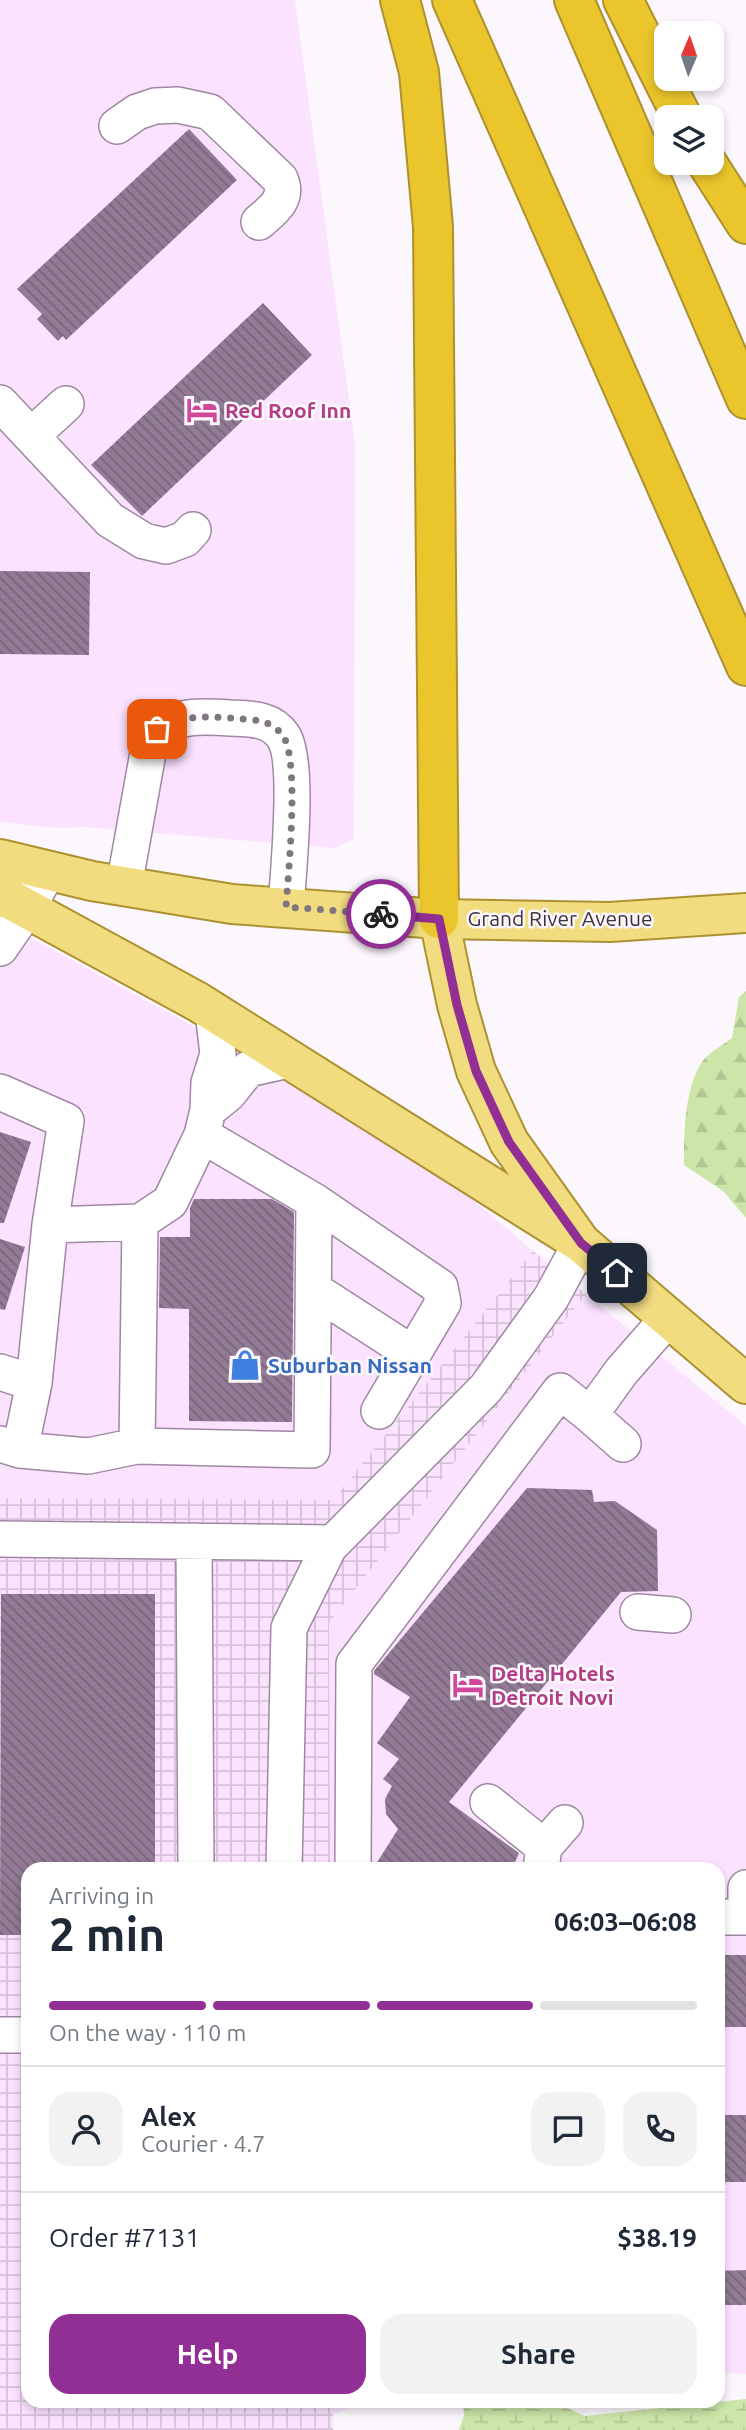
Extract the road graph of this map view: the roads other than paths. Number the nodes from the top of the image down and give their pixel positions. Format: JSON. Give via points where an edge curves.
{"nodes":[{"id":1,"x":400,"y":0,"type":"edge"},
{"id":2,"x":452,"y":0,"type":"edge"},
{"id":3,"x":574,"y":0,"type":"edge"},
{"id":4,"x":623,"y":0,"type":"edge"},
{"id":5,"x":676,"y":105,"type":"edge"},
{"id":6,"x":117,"y":127,"type":"dead end"},
{"id":7,"x":715,"y":175,"type":"edge"},
{"id":8,"x":259,"y":222,"type":"dead end"},
{"id":9,"x":746,"y":224,"type":"edge"},
{"id":10,"x":746,"y":400,"type":"edge"},
{"id":11,"x":0,"y":403,"type":"edge"},
{"id":12,"x":66,"y":404,"type":"dead end"},
{"id":13,"x":32,"y":436,"type":"junction"},
{"id":14,"x":193,"y":530,"type":"dead end"},
{"id":15,"x":746,"y":666,"type":"edge"},
{"id":16,"x":0,"y":859,"type":"edge"},
{"id":17,"x":48,"y":871,"type":"junction"},
{"id":18,"x":124,"y":886,"type":"junction"},
{"id":19,"x":14,"y":901,"type":"edge"},
{"id":20,"x":286,"y":907,"type":"junction"},
{"id":21,"x":745,"y":913,"type":"edge"},
{"id":22,"x":439,"y":919,"type":"junction"},
{"id":23,"x":0,"y":948,"type":"edge"},
{"id":24,"x":213,"y":1012,"type":"junction"},
{"id":25,"x":289,"y":1060,"type":"junction"},
{"id":26,"x":0,"y":1092,"type":"edge"},
{"id":27,"x":205,"y":1123,"type":"junction"},
{"id":28,"x":314,"y":1201,"type":"junction"},
{"id":29,"x":140,"y":1222,"type":"junction"},
{"id":30,"x":50,"y":1225,"type":"junction"},
{"id":31,"x":581,"y":1243,"type":"junction"},
{"id":32,"x":314,"y":1290,"type":"junction"},
{"id":33,"x":669,"y":1317,"type":"junction"},
{"id":34,"x":412,"y":1354,"type":"junction"},
{"id":35,"x":0,"y":1371,"type":"edge"},
{"id":36,"x":34,"y":1383,"type":"junction"},
{"id":37,"x":746,"y":1384,"type":"edge"},
{"id":38,"x":379,"y":1411,"type":"dead end"},
{"id":39,"x":590,"y":1415,"type":"junction"},
{"id":40,"x":623,"y":1444,"type":"dead end"},
{"id":41,"x":137,"y":1446,"type":"junction"},
{"id":42,"x":10,"y":1447,"type":"edge"},
{"id":43,"x":0,"y":1539,"type":"edge"},
{"id":44,"x":194,"y":1541,"type":"junction"},
{"id":45,"x":333,"y":1543,"type":"junction"},
{"id":46,"x":638,"y":1612,"type":"dead end"},
{"id":47,"x":673,"y":1615,"type":"dead end"},
{"id":48,"x":488,"y":1802,"type":"dead end"},
{"id":49,"x":550,"y":1847,"type":"edge"},
{"id":50,"x":196,"y":1862,"type":"edge"},
{"id":51,"x":284,"y":1862,"type":"edge"},
{"id":52,"x":354,"y":1862,"type":"edge"},
{"id":53,"x":746,"y":1888,"type":"edge"},
{"id":54,"x":725,"y":1917,"type":"edge"},
{"id":55,"x":0,"y":2035,"type":"edge"},
{"id":56,"x":21,"y":2035,"type":"edge"}],
"edges":[{"from":1,"to":22,"type":"highway","via":[[419,72],[433,227]]},
{"from":2,"to":15,"type":"highway"},
{"from":3,"to":10,"type":"highway"},
{"from":4,"to":5,"type":"highway"},
{"from":6,"to":8,"type":"lane","via":[[155,106],[210,112],[280,179],[284,188],[280,203]]},
{"from":7,"to":9,"type":"highway"},
{"from":11,"to":13,"type":"lane"},
{"from":12,"to":13,"type":"lane"},
{"from":13,"to":14,"type":"lane","via":[[110,520],[144,541],[166,546],[185,539]]},
{"from":16,"to":17,"type":"main road","name":"Grand River Avenue"},
{"from":17,"to":18,"type":"main road","name":"Grand River Avenue"},
{"from":17,"to":19,"type":"lane"},
{"from":18,"to":20,"type":"main road","name":"Grand River Avenue","via":[[232,904]]},
{"from":18,"to":20,"type":"lane","via":[[148,753],[157,729],[174,719],[264,720],[284,737],[290,761]]},
{"from":19,"to":23,"type":"lane"},
{"from":19,"to":24,"type":"main road"},
{"from":20,"to":22,"type":"main road","name":"Grand River Avenue"},
{"from":21,"to":22,"type":"main road","name":"Grand River Avenue","via":[[610,922]]},
{"from":22,"to":31,"type":"main road","via":[[476,1071],[509,1142]]},
{"from":24,"to":25,"type":"main road"},
{"from":24,"to":27,"type":"lane","via":[[218,1054],[208,1083]]},
{"from":25,"to":27,"type":"lane","via":[[248,1069]]},
{"from":25,"to":31,"type":"main road"},
{"from":26,"to":30,"type":"lane","via":[[66,1121]]},
{"from":27,"to":28,"type":"lane"},
{"from":27,"to":29,"type":"lane","via":[[170,1202]]},
{"from":28,"to":32,"type":"lane"},
{"from":28,"to":34,"type":"lane","via":[[440,1287],[443,1303]]},
{"from":29,"to":30,"type":"lane"},
{"from":29,"to":41,"type":"lane"},
{"from":30,"to":36,"type":"lane"},
{"from":31,"to":33,"type":"main road"},
{"from":31,"to":45,"type":"lane","via":[[551,1298],[486,1388]]},
{"from":32,"to":34,"type":"lane"},
{"from":32,"to":41,"type":"lane","via":[[312,1450]]},
{"from":33,"to":37,"type":"main road"},
{"from":33,"to":39,"type":"lane"},
{"from":34,"to":38,"type":"lane"},
{"from":35,"to":36,"type":"lane"},
{"from":36,"to":42,"type":"lane"},
{"from":39,"to":40,"type":"lane"},
{"from":39,"to":52,"type":"lane","via":[[560,1391],[354,1664]]},
{"from":41,"to":42,"type":"lane","via":[[88,1456]]},
{"from":43,"to":44,"type":"lane"},
{"from":44,"to":45,"type":"lane"},
{"from":44,"to":50,"type":"lane"},
{"from":45,"to":51,"type":"lane","via":[[289,1628]]},
{"from":46,"to":47,"type":"lane"},
{"from":48,"to":49,"type":"lane"},
{"from":53,"to":54,"type":"lane","via":[[746,1917]]},
{"from":55,"to":56,"type":"lane"}]}
